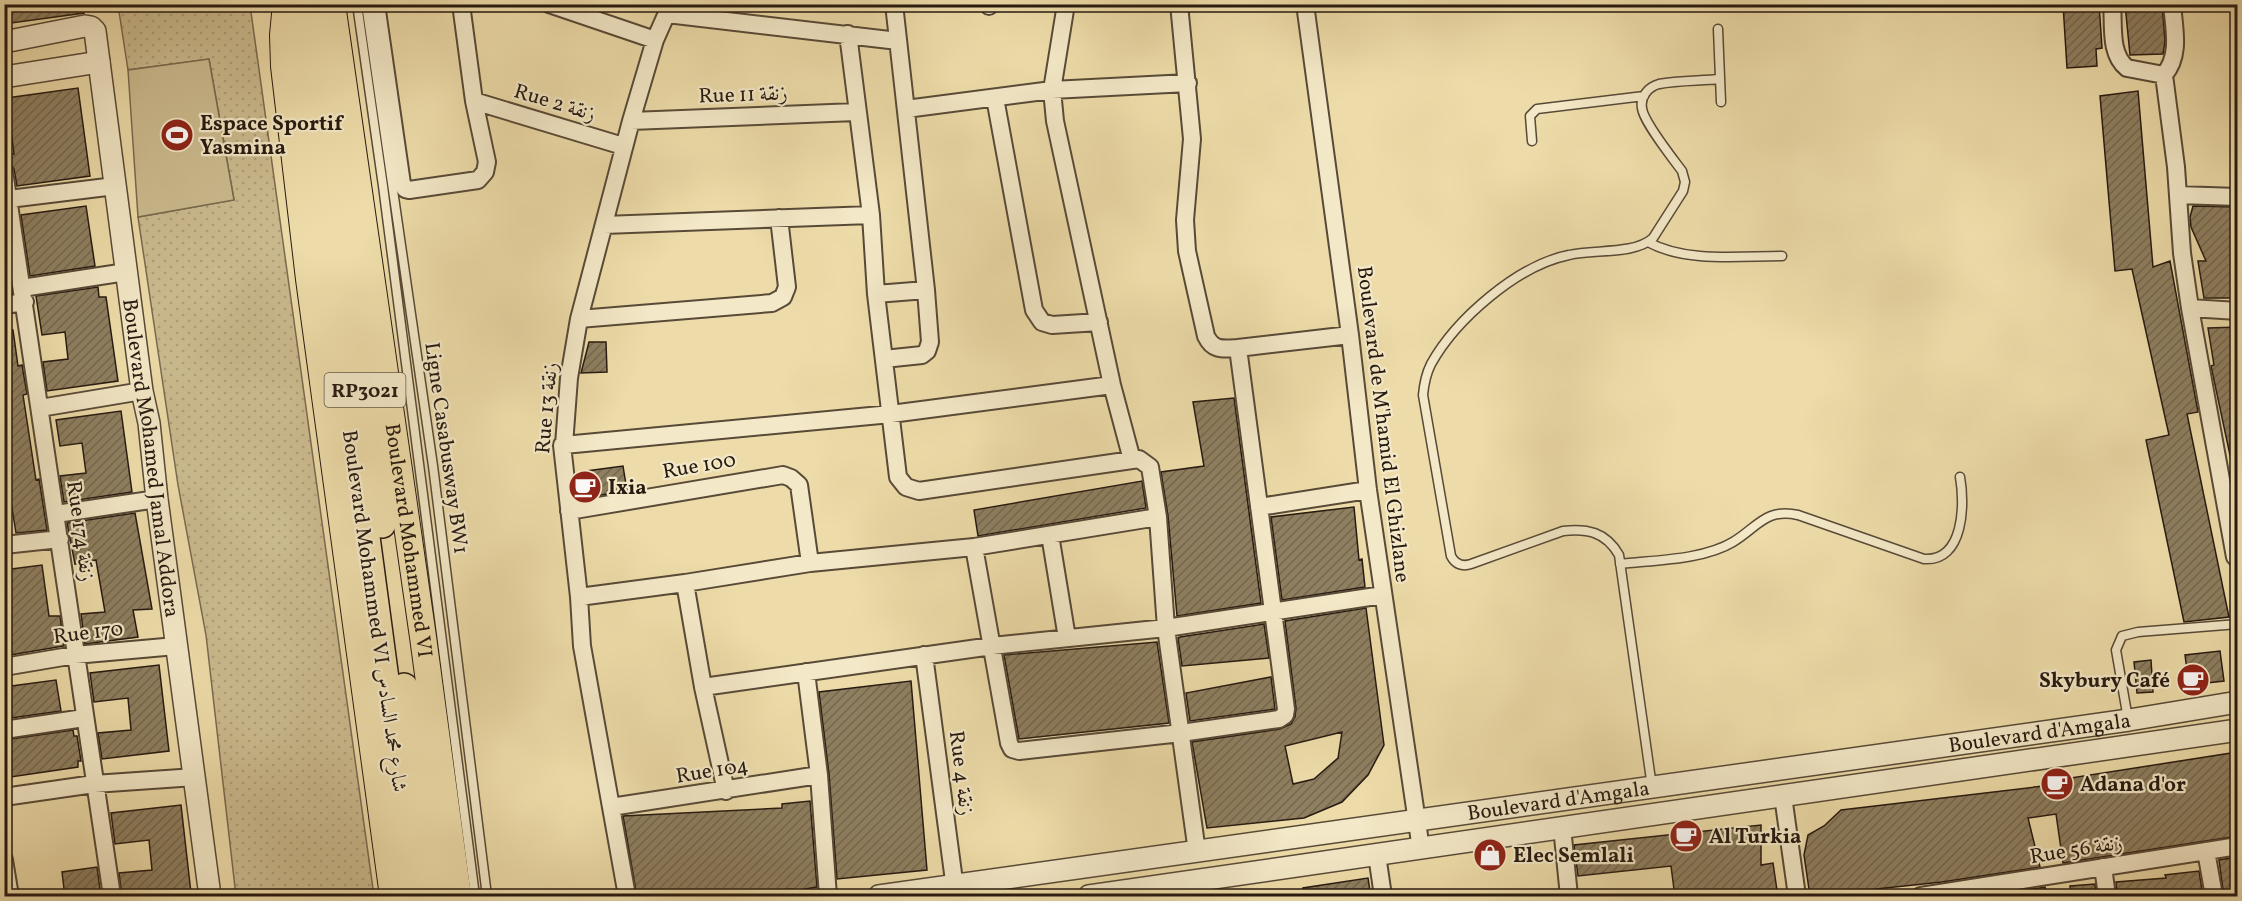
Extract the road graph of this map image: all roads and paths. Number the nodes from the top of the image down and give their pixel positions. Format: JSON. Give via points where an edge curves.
{"nodes":[{"id":1,"x":286,"y":4,"type":"edge"},
{"id":2,"x":292,"y":4,"type":"edge"},
{"id":3,"x":316,"y":4,"type":"edge"},
{"id":4,"x":332,"y":4,"type":"edge"},
{"id":5,"x":357,"y":4,"type":"edge"},
{"id":6,"x":366,"y":4,"type":"edge"},
{"id":7,"x":376,"y":4,"type":"edge"},
{"id":8,"x":460,"y":4,"type":"edge"},
{"id":9,"x":894,"y":4,"type":"edge"},
{"id":10,"x":1066,"y":4,"type":"edge"},
{"id":11,"x":1179,"y":4,"type":"edge"},
{"id":12,"x":1305,"y":4,"type":"edge"},
{"id":13,"x":2112,"y":4,"type":"edge"},
{"id":14,"x":2172,"y":4,"type":"edge"},
{"id":15,"x":550,"y":5,"type":"edge"},
{"id":16,"x":669,"y":9,"type":"edge"},
{"id":17,"x":1718,"y":29,"type":"dead end"},
{"id":18,"x":848,"y":34,"type":"junction"},
{"id":19,"x":655,"y":40,"type":"junction"},
{"id":20,"x":898,"y":41,"type":"junction"},
{"id":21,"x":4,"y":42,"type":"edge"},
{"id":22,"x":99,"y":62,"type":"junction"},
{"id":23,"x":2164,"y":75,"type":"junction"},
{"id":24,"x":4,"y":77,"type":"edge"},
{"id":25,"x":1720,"y":79,"type":"junction"},
{"id":26,"x":1188,"y":83,"type":"junction"},
{"id":27,"x":1052,"y":90,"type":"junction"},
{"id":28,"x":1644,"y":96,"type":"junction"},
{"id":29,"x":995,"y":98,"type":"junction"},
{"id":30,"x":474,"y":101,"type":"junction"},
{"id":31,"x":1721,"y":102,"type":"dead end"},
{"id":32,"x":906,"y":109,"type":"junction"},
{"id":33,"x":856,"y":112,"type":"junction"},
{"id":34,"x":631,"y":121,"type":"junction"},
{"id":35,"x":1532,"y":141,"type":"dead end"},
{"id":36,"x":623,"y":146,"type":"junction"},
{"id":37,"x":4,"y":171,"type":"edge"},
{"id":38,"x":115,"y":186,"type":"junction"},
{"id":39,"x":2178,"y":195,"type":"junction"},
{"id":40,"x":2238,"y":197,"type":"edge"},
{"id":41,"x":9,"y":199,"type":"junction"},
{"id":42,"x":871,"y":215,"type":"junction"},
{"id":43,"x":779,"y":218,"type":"junction"},
{"id":44,"x":604,"y":225,"type":"junction"},
{"id":45,"x":1648,"y":242,"type":"junction"},
{"id":46,"x":1782,"y":256,"type":"dead end"},
{"id":47,"x":126,"y":272,"type":"junction"},
{"id":48,"x":926,"y":290,"type":"junction"},
{"id":49,"x":876,"y":294,"type":"junction"},
{"id":50,"x":23,"y":295,"type":"junction"},
{"id":51,"x":4,"y":305,"type":"edge"},
{"id":52,"x":2190,"y":309,"type":"junction"},
{"id":53,"x":2238,"y":311,"type":"edge"},
{"id":54,"x":579,"y":320,"type":"junction"},
{"id":55,"x":1099,"y":322,"type":"junction"},
{"id":56,"x":1350,"y":335,"type":"junction"},
{"id":57,"x":1238,"y":348,"type":"junction"},
{"id":58,"x":884,"y":359,"type":"junction"},
{"id":59,"x":1112,"y":385,"type":"junction"},
{"id":60,"x":142,"y":391,"type":"junction"},
{"id":61,"x":40,"y":408,"type":"junction"},
{"id":62,"x":891,"y":414,"type":"junction"},
{"id":63,"x":564,"y":445,"type":"junction"},
{"id":64,"x":1132,"y":460,"type":"junction"},
{"id":65,"x":1960,"y":477,"type":"dead end"},
{"id":66,"x":1368,"y":490,"type":"junction"},
{"id":67,"x":157,"y":499,"type":"junction"},
{"id":68,"x":1259,"y":507,"type":"junction"},
{"id":69,"x":570,"y":511,"type":"junction"},
{"id":70,"x":56,"y":513,"type":"junction"},
{"id":71,"x":1158,"y":517,"type":"junction"},
{"id":72,"x":1050,"y":535,"type":"junction"},
{"id":73,"x":60,"y":539,"type":"junction"},
{"id":74,"x":4,"y":545,"type":"edge"},
{"id":75,"x":974,"y":547,"type":"junction"},
{"id":76,"x":2238,"y":559,"type":"edge"},
{"id":77,"x":810,"y":563,"type":"junction"},
{"id":78,"x":1620,"y":564,"type":"junction"},
{"id":79,"x":685,"y":583,"type":"junction"},
{"id":80,"x":1383,"y":595,"type":"junction"},
{"id":81,"x":579,"y":597,"type":"junction"},
{"id":82,"x":1274,"y":611,"type":"junction"},
{"id":83,"x":2238,"y":624,"type":"edge"},
{"id":84,"x":386,"y":628,"type":"junction"},
{"id":85,"x":1166,"y":628,"type":"junction"},
{"id":86,"x":1067,"y":638,"type":"junction"},
{"id":87,"x":176,"y":645,"type":"junction"},
{"id":88,"x":992,"y":646,"type":"junction"},
{"id":89,"x":75,"y":655,"type":"junction"},
{"id":90,"x":924,"y":655,"type":"junction"},
{"id":91,"x":4,"y":667,"type":"edge"},
{"id":92,"x":806,"y":672,"type":"junction"},
{"id":93,"x":703,"y":687,"type":"junction"},
{"id":94,"x":2238,"y":702,"type":"edge"},
{"id":95,"x":84,"y":718,"type":"junction"},
{"id":96,"x":2128,"y":720,"type":"junction"},
{"id":97,"x":4,"y":730,"type":"edge"},
{"id":98,"x":2238,"y":730,"type":"edge"},
{"id":99,"x":1181,"y":733,"type":"junction"},
{"id":100,"x":819,"y":775,"type":"junction"},
{"id":101,"x":195,"y":777,"type":"junction"},
{"id":102,"x":94,"y":784,"type":"junction"},
{"id":103,"x":1652,"y":787,"type":"junction"},
{"id":104,"x":726,"y":791,"type":"junction"},
{"id":105,"x":1783,"y":796,"type":"junction"},
{"id":106,"x":4,"y":797,"type":"edge"},
{"id":107,"x":611,"y":807,"type":"junction"},
{"id":108,"x":1656,"y":815,"type":"junction"},
{"id":109,"x":1416,"y":821,"type":"junction"},
{"id":110,"x":1562,"y":827,"type":"junction"},
{"id":111,"x":2238,"y":846,"type":"edge"},
{"id":112,"x":1421,"y":849,"type":"junction"},
{"id":113,"x":2206,"y":851,"type":"junction"},
{"id":114,"x":1197,"y":852,"type":"junction"},
{"id":115,"x":1377,"y":855,"type":"junction"},
{"id":116,"x":4,"y":860,"type":"edge"},
{"id":117,"x":2103,"y":867,"type":"junction"},
{"id":118,"x":955,"y":891,"type":"edge"},
{"id":119,"x":1167,"y":891,"type":"edge"},
{"id":120,"x":10,"y":897,"type":"edge"},
{"id":121,"x":112,"y":897,"type":"edge"},
{"id":122,"x":210,"y":897,"type":"edge"},
{"id":123,"x":393,"y":897,"type":"edge"},
{"id":124,"x":414,"y":897,"type":"edge"},
{"id":125,"x":434,"y":897,"type":"edge"},
{"id":126,"x":458,"y":897,"type":"edge"},
{"id":127,"x":475,"y":897,"type":"edge"},
{"id":128,"x":487,"y":897,"type":"edge"},
{"id":129,"x":627,"y":897,"type":"edge"},
{"id":130,"x":828,"y":897,"type":"edge"},
{"id":131,"x":879,"y":897,"type":"edge"},
{"id":132,"x":1089,"y":897,"type":"edge"},
{"id":133,"x":1383,"y":897,"type":"edge"},
{"id":134,"x":1569,"y":897,"type":"edge"},
{"id":135,"x":1797,"y":897,"type":"edge"},
{"id":136,"x":1921,"y":897,"type":"edge"},
{"id":137,"x":2107,"y":897,"type":"edge"},
{"id":138,"x":2214,"y":897,"type":"edge"}],
"edges":[{"from":1,"to":123,"type":"main road","via":[[284,66],[309,279]]},
{"from":2,"to":84,"type":"highway","name":"Boulevard Mohammed VI شارع محمد السادس","number":"RP3021"},
{"from":3,"to":84,"type":"highway","name":"Boulevard Mohammed VI شارع محمد السادس","number":"RP3021"},
{"from":4,"to":126,"type":"main road","name":"Boulevard Mohammed VI"},
{"from":5,"to":127,"type":"lane","name":"Ligne Casabusway BW1"},
{"from":6,"to":128,"type":"lane","name":"Ligne Casabusway BW1","via":[[433,466]]},
{"from":7,"to":30,"type":"street","via":[[405,189],[478,180],[485,172],[487,162]]},
{"from":8,"to":30,"type":"street"},
{"from":9,"to":20,"type":"street"},
{"from":10,"to":27,"type":"street"},
{"from":11,"to":26,"type":"street"},
{"from":12,"to":56,"type":"street","name":"Boulevard de M'hamid El Ghizlane"},
{"from":13,"to":23,"type":"street","via":[[2115,53],[2123,64]]},
{"from":14,"to":23,"type":"street","via":[[2175,52]]},
{"from":15,"to":19,"type":"street"},
{"from":16,"to":18,"type":"street"},
{"from":16,"to":19,"type":"street","name":"Rue 13 زنقة"},
{"from":17,"to":25,"type":"lane"},
{"from":18,"to":20,"type":"street"},
{"from":18,"to":33,"type":"street"},
{"from":19,"to":34,"type":"street","name":"Rue 13 زنقة"},
{"from":20,"to":32,"type":"street"},
{"from":21,"to":22,"type":"street","name":"Boulevard Mohamed Jamal Addora","via":[[91,27]]},
{"from":22,"to":24,"type":"street"},
{"from":22,"to":38,"type":"street","name":"Boulevard Mohamed Jamal Addora"},
{"from":23,"to":39,"type":"street"},
{"from":25,"to":28,"type":"lane","via":[[1661,84]]},
{"from":25,"to":31,"type":"lane"},
{"from":26,"to":27,"type":"street"},
{"from":26,"to":57,"type":"street","via":[[1192,139],[1185,220],[1187,251],[1210,345],[1219,350]]},
{"from":27,"to":29,"type":"street"},
{"from":27,"to":55,"type":"street","via":[[1055,121]]},
{"from":28,"to":35,"type":"lane","via":[[1537,109],[1530,116]]},
{"from":28,"to":45,"type":"lane","via":[[1643,114],[1682,171],[1685,182],[1683,191]]},
{"from":29,"to":32,"type":"street"},
{"from":29,"to":55,"type":"street","via":[[1034,310],[1042,322],[1052,326]]},
{"from":30,"to":36,"type":"street","name":"Rue 2 زنقة"},
{"from":32,"to":48,"type":"street"},
{"from":33,"to":34,"type":"street","name":"Rue 11 زنقة"},
{"from":33,"to":42,"type":"street"},
{"from":34,"to":36,"type":"street","name":"Rue 13 زنقة"},
{"from":36,"to":44,"type":"street","name":"Rue 13 زنقة"},
{"from":37,"to":41,"type":"street","name":"Rue 174 زنقة"},
{"from":38,"to":41,"type":"street"},
{"from":38,"to":47,"type":"street","name":"Boulevard Mohamed Jamal Addora"},
{"from":39,"to":40,"type":"street"},
{"from":39,"to":52,"type":"street"},
{"from":41,"to":50,"type":"street","name":"Rue 174 زنقة"},
{"from":42,"to":43,"type":"street"},
{"from":42,"to":49,"type":"street"},
{"from":43,"to":44,"type":"street"},
{"from":43,"to":54,"type":"street","via":[[787,287],[783,297],[772,303]]},
{"from":44,"to":54,"type":"street","name":"Rue 13 زنقة"},
{"from":45,"to":46,"type":"lane","via":[[1666,251],[1689,255]]},
{"from":45,"to":78,"type":"lane","via":[[1555,258],[1515,278],[1447,342],[1426,375],[1423,395],[1451,556],[1456,563],[1466,566],[1563,531],[1585,529],[1610,542]]},
{"from":47,"to":50,"type":"street"},
{"from":47,"to":60,"type":"street","name":"Boulevard Mohamed Jamal Addora"},
{"from":48,"to":49,"type":"street"},
{"from":48,"to":58,"type":"street","via":[[930,342],[927,351],[922,355]]},
{"from":49,"to":58,"type":"street"},
{"from":50,"to":51,"type":"street"},
{"from":50,"to":61,"type":"street","name":"Rue 174 زنقة"},
{"from":52,"to":53,"type":"street"},
{"from":52,"to":76,"type":"street"},
{"from":54,"to":63,"type":"street","name":"Rue 13 زنقة","via":[[569,378]]},
{"from":55,"to":59,"type":"street"},
{"from":56,"to":57,"type":"street"},
{"from":56,"to":66,"type":"street","name":"Boulevard de M'hamid El Ghizlane"},
{"from":57,"to":68,"type":"street"},
{"from":58,"to":62,"type":"street"},
{"from":59,"to":62,"type":"street"},
{"from":59,"to":64,"type":"street"},
{"from":60,"to":61,"type":"street"},
{"from":60,"to":67,"type":"street","name":"Boulevard Mohamed Jamal Addora"},
{"from":61,"to":70,"type":"street","name":"Rue 174 زنقة"},
{"from":62,"to":63,"type":"street"},
{"from":62,"to":64,"type":"street","via":[[898,477],[906,488],[913,490]]},
{"from":63,"to":69,"type":"street","name":"Rue 13 زنقة"},
{"from":64,"to":71,"type":"street","via":[[1139,459],[1150,467]]},
{"from":65,"to":78,"type":"lane","via":[[1959,529],[1949,550],[1937,558],[1924,559],[1798,515],[1780,513],[1763,519],[1732,542],[1712,551]]},
{"from":66,"to":68,"type":"street"},
{"from":66,"to":80,"type":"street","name":"Boulevard de M'hamid El Ghizlane"},
{"from":67,"to":70,"type":"street"},
{"from":67,"to":87,"type":"street","name":"Boulevard Mohamed Jamal Addora"},
{"from":68,"to":82,"type":"street"},
{"from":69,"to":77,"type":"street","name":"Rue 100","via":[[783,475],[798,484]]},
{"from":69,"to":81,"type":"street","name":"Rue 13 زنقة"},
{"from":70,"to":73,"type":"street","name":"Rue 174 زنقة"},
{"from":71,"to":72,"type":"street"},
{"from":71,"to":85,"type":"street"},
{"from":72,"to":75,"type":"street"},
{"from":72,"to":86,"type":"street"},
{"from":73,"to":74,"type":"street"},
{"from":73,"to":89,"type":"street","name":"Rue 174 زنقة"},
{"from":75,"to":77,"type":"street"},
{"from":75,"to":88,"type":"street"},
{"from":77,"to":79,"type":"street"},
{"from":78,"to":103,"type":"lane"},
{"from":79,"to":81,"type":"street"},
{"from":79,"to":93,"type":"street"},
{"from":80,"to":82,"type":"street"},
{"from":80,"to":109,"type":"street","name":"Boulevard de M'hamid El Ghizlane"},
{"from":81,"to":107,"type":"street","name":"Rue 13 زنقة","via":[[582,646]]},
{"from":82,"to":85,"type":"street"},
{"from":82,"to":99,"type":"street","via":[[1285,715],[1271,721]]},
{"from":83,"to":96,"type":"lane","via":[[2122,636],[2116,650]]},
{"from":84,"to":124,"type":"highway","name":"Boulevard Mohammed VI شارع محمد السادس","number":"RP3021"},
{"from":84,"to":125,"type":"highway","name":"Boulevard Mohammed VI شارع محمد السادس","number":"RP3021"},
{"from":85,"to":86,"type":"street"},
{"from":85,"to":99,"type":"street"},
{"from":86,"to":88,"type":"street"},
{"from":87,"to":89,"type":"street","name":"Rue 170"},
{"from":87,"to":101,"type":"street","name":"Boulevard Mohamed Jamal Addora"},
{"from":88,"to":90,"type":"street"},
{"from":88,"to":99,"type":"street","via":[[1012,749]]},
{"from":89,"to":91,"type":"street","name":"Rue 170"},
{"from":89,"to":95,"type":"street","name":"Rue 174 زنقة"},
{"from":90,"to":92,"type":"street"},
{"from":90,"to":118,"type":"street","name":"Rue 4 زنقة"},
{"from":92,"to":93,"type":"street"},
{"from":92,"to":100,"type":"street"},
{"from":93,"to":104,"type":"street"},
{"from":94,"to":96,"type":"street","name":"Boulevard d'Amgala"},
{"from":95,"to":97,"type":"street"},
{"from":95,"to":102,"type":"street","name":"Rue 174 زنقة"},
{"from":96,"to":103,"type":"street","name":"Boulevard d'Amgala"},
{"from":98,"to":105,"type":"street","name":"Boulevard d'Amgala"},
{"from":99,"to":114,"type":"street"},
{"from":100,"to":104,"type":"street","name":"Rue 104"},
{"from":100,"to":130,"type":"street"},
{"from":101,"to":102,"type":"street"},
{"from":101,"to":122,"type":"street","name":"Boulevard Mohamed Jamal Addora"},
{"from":102,"to":106,"type":"street"},
{"from":102,"to":121,"type":"street","name":"Rue 174 زنقة"},
{"from":103,"to":108,"type":"street"},
{"from":103,"to":109,"type":"street","name":"Boulevard d'Amgala"},
{"from":104,"to":107,"type":"street","name":"Rue 104"},
{"from":105,"to":108,"type":"street","name":"Boulevard d'Amgala"},
{"from":105,"to":135,"type":"street"},
{"from":107,"to":129,"type":"street","name":"Rue 13 زنقة"},
{"from":108,"to":110,"type":"street","name":"Boulevard d'Amgala"},
{"from":109,"to":112,"type":"street","name":"Boulevard de M'hamid El Ghizlane"},
{"from":109,"to":114,"type":"street","name":"Boulevard d'Amgala"},
{"from":110,"to":112,"type":"street","name":"Boulevard d'Amgala"},
{"from":110,"to":134,"type":"street"},
{"from":111,"to":113,"type":"street","name":"Rue 56 زنقة"},
{"from":112,"to":115,"type":"street","name":"Boulevard d'Amgala"},
{"from":113,"to":117,"type":"street","name":"Rue 56 زنقة"},
{"from":113,"to":138,"type":"street"},
{"from":114,"to":118,"type":"street","name":"Boulevard d'Amgala"},
{"from":115,"to":119,"type":"street","name":"Boulevard d'Amgala"},
{"from":115,"to":133,"type":"street"},
{"from":116,"to":120,"type":"street"},
{"from":117,"to":136,"type":"street","name":"Rue 56 زنقة"},
{"from":117,"to":137,"type":"street"},
{"from":118,"to":131,"type":"street","name":"Boulevard d'Amgala"},
{"from":119,"to":132,"type":"street","name":"Boulevard d'Amgala"}]}
